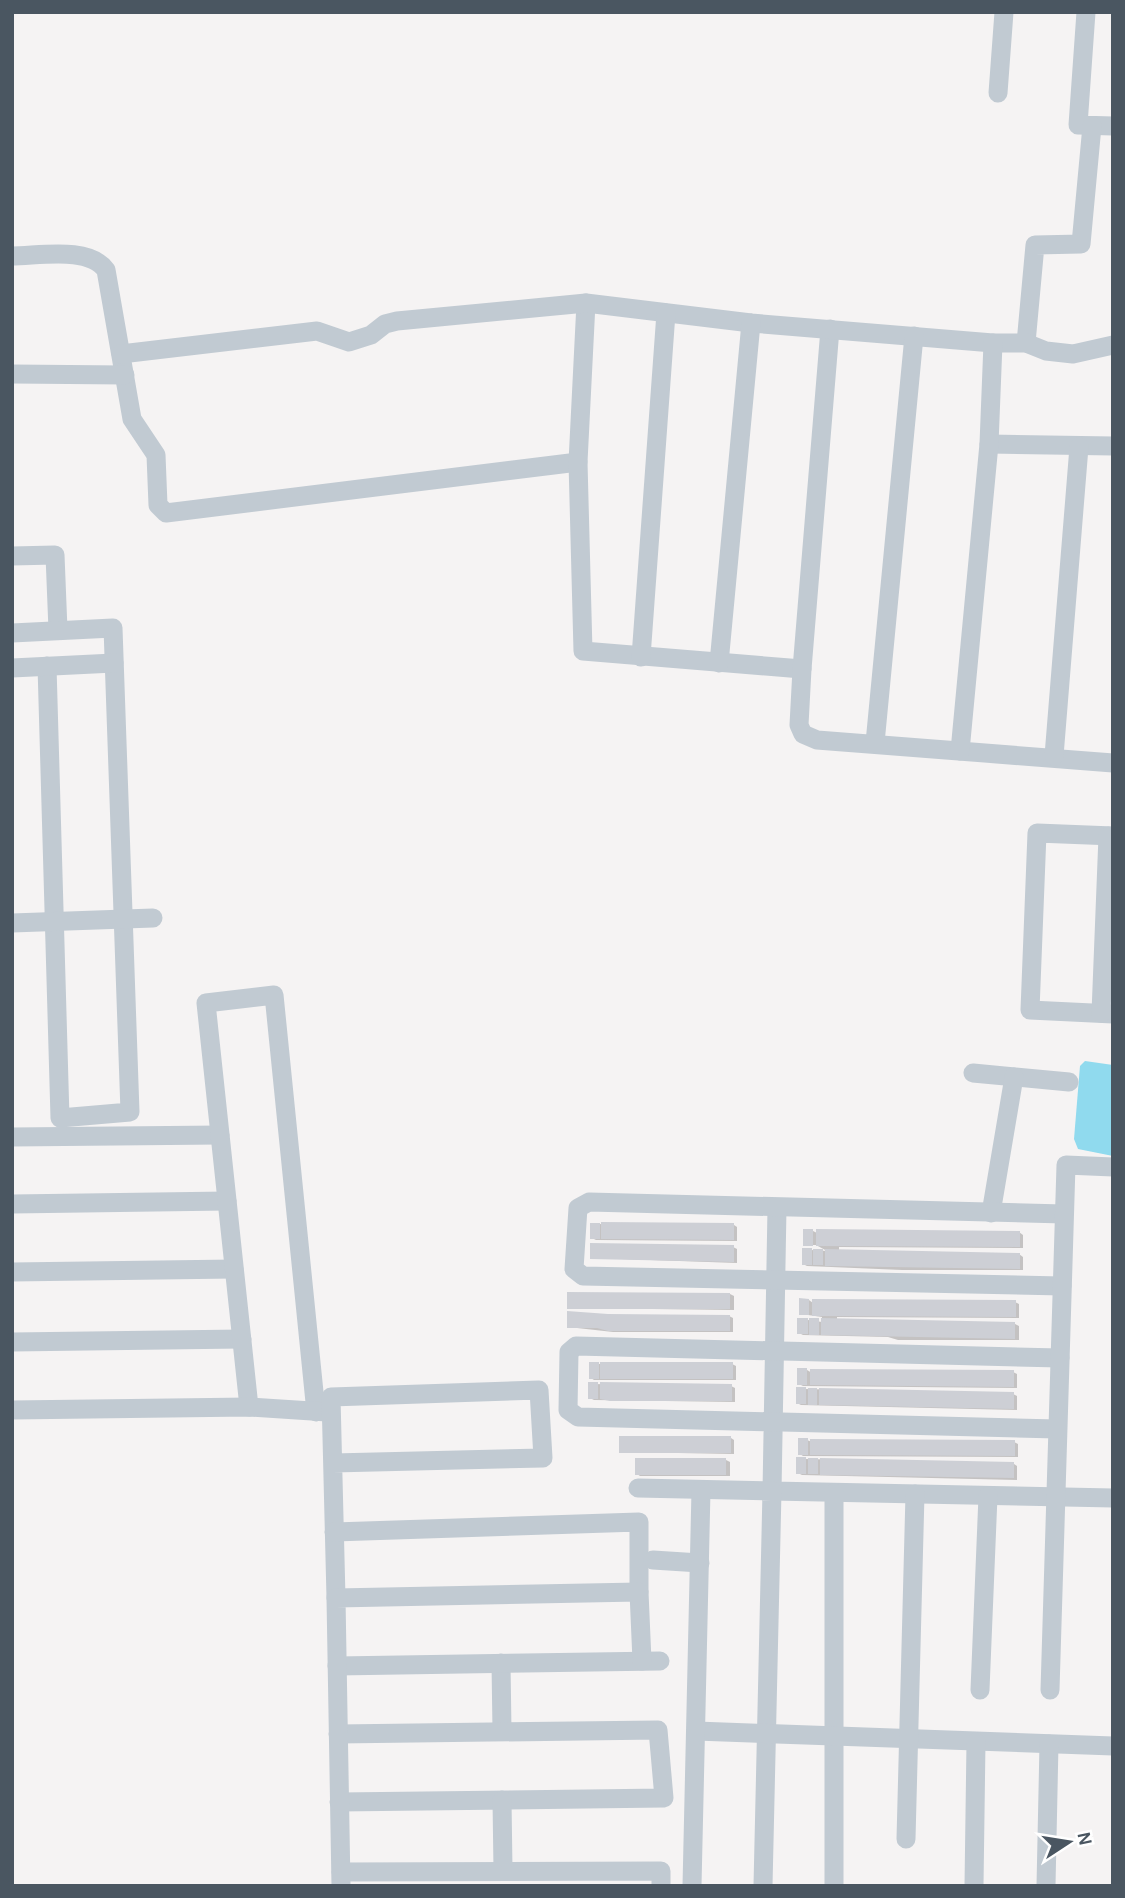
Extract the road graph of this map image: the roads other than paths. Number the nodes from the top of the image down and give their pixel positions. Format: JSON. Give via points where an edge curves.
{"nodes":[{"id":1,"x":1004,"y":12,"type":"edge"},
{"id":2,"x":1086,"y":12,"type":"edge"},
{"id":3,"x":998,"y":93,"type":"dead end"},
{"id":4,"x":1093,"y":126,"type":"junction"},
{"id":5,"x":1113,"y":126,"type":"edge"},
{"id":6,"x":12,"y":256,"type":"edge"},
{"id":7,"x":586,"y":303,"type":"junction"},
{"id":8,"x":666,"y":313,"type":"junction"},
{"id":9,"x":751,"y":323,"type":"junction"},
{"id":10,"x":830,"y":329,"type":"junction"},
{"id":11,"x":914,"y":336,"type":"junction"},
{"id":12,"x":1026,"y":342,"type":"junction"},
{"id":13,"x":993,"y":343,"type":"junction"},
{"id":14,"x":1113,"y":345,"type":"edge"},
{"id":15,"x":121,"y":354,"type":"junction"},
{"id":16,"x":12,"y":374,"type":"edge"},
{"id":17,"x":125,"y":375,"type":"junction"},
{"id":18,"x":989,"y":444,"type":"junction"},
{"id":19,"x":1113,"y":446,"type":"edge"},
{"id":20,"x":1079,"y":447,"type":"junction"},
{"id":21,"x":578,"y":462,"type":"junction"},
{"id":22,"x":12,"y":556,"type":"edge"},
{"id":23,"x":58,"y":631,"type":"junction"},
{"id":24,"x":12,"y":633,"type":"edge"},
{"id":25,"x":641,"y":657,"type":"junction"},
{"id":26,"x":114,"y":663,"type":"junction"},
{"id":27,"x":719,"y":663,"type":"junction"},
{"id":28,"x":47,"y":666,"type":"junction"},
{"id":29,"x":12,"y":667,"type":"edge"},
{"id":30,"x":802,"y":669,"type":"junction"},
{"id":31,"x":875,"y":743,"type":"junction"},
{"id":32,"x":960,"y":751,"type":"junction"},
{"id":33,"x":1054,"y":756,"type":"junction"},
{"id":34,"x":1113,"y":763,"type":"edge"},
{"id":35,"x":1110,"y":836,"type":"edge"},
{"id":36,"x":153,"y":918,"type":"dead end"},
{"id":37,"x":123,"y":919,"type":"junction"},
{"id":38,"x":55,"y":921,"type":"junction"},
{"id":39,"x":12,"y":922,"type":"edge"},
{"id":40,"x":1107,"y":1014,"type":"edge"},
{"id":41,"x":973,"y":1073,"type":"dead end"},
{"id":42,"x":1014,"y":1077,"type":"junction"},
{"id":43,"x":1069,"y":1082,"type":"dead end"},
{"id":44,"x":220,"y":1135,"type":"junction"},
{"id":45,"x":12,"y":1137,"type":"edge"},
{"id":46,"x":1113,"y":1167,"type":"edge"},
{"id":47,"x":227,"y":1201,"type":"junction"},
{"id":48,"x":12,"y":1204,"type":"edge"},
{"id":49,"x":777,"y":1208,"type":"junction"},
{"id":50,"x":991,"y":1213,"type":"junction"},
{"id":51,"x":1064,"y":1214,"type":"junction"},
{"id":52,"x":234,"y":1269,"type":"junction"},
{"id":53,"x":12,"y":1272,"type":"edge"},
{"id":54,"x":775,"y":1280,"type":"junction"},
{"id":55,"x":1062,"y":1286,"type":"junction"},
{"id":56,"x":242,"y":1339,"type":"junction"},
{"id":57,"x":12,"y":1342,"type":"edge"},
{"id":58,"x":774,"y":1351,"type":"junction"},
{"id":59,"x":1060,"y":1358,"type":"junction"},
{"id":60,"x":249,"y":1407,"type":"junction"},
{"id":61,"x":12,"y":1410,"type":"edge"},
{"id":62,"x":323,"y":1412,"type":"junction"},
{"id":63,"x":773,"y":1423,"type":"junction"},
{"id":64,"x":1058,"y":1429,"type":"junction"},
{"id":65,"x":333,"y":1462,"type":"junction"},
{"id":66,"x":638,"y":1488,"type":"dead end"},
{"id":67,"x":701,"y":1490,"type":"junction"},
{"id":68,"x":772,"y":1491,"type":"junction"},
{"id":69,"x":834,"y":1493,"type":"junction"},
{"id":70,"x":915,"y":1494,"type":"junction"},
{"id":71,"x":988,"y":1496,"type":"junction"},
{"id":72,"x":1055,"y":1497,"type":"junction"},
{"id":73,"x":1113,"y":1498,"type":"edge"},
{"id":74,"x":334,"y":1532,"type":"junction"},
{"id":75,"x":653,"y":1560,"type":"dead end"},
{"id":76,"x":700,"y":1563,"type":"junction"},
{"id":77,"x":639,"y":1592,"type":"junction"},
{"id":78,"x":337,"y":1598,"type":"junction"},
{"id":79,"x":501,"y":1663,"type":"junction"},
{"id":80,"x":337,"y":1666,"type":"junction"},
{"id":81,"x":980,"y":1690,"type":"dead end"},
{"id":82,"x":1050,"y":1690,"type":"dead end"},
{"id":83,"x":502,"y":1731,"type":"junction"},
{"id":84,"x":696,"y":1731,"type":"junction"},
{"id":85,"x":338,"y":1734,"type":"junction"},
{"id":86,"x":766,"y":1734,"type":"junction"},
{"id":87,"x":836,"y":1737,"type":"junction"},
{"id":88,"x":909,"y":1739,"type":"junction"},
{"id":89,"x":976,"y":1742,"type":"junction"},
{"id":90,"x":1049,"y":1744,"type":"junction"},
{"id":91,"x":1113,"y":1746,"type":"edge"},
{"id":92,"x":502,"y":1800,"type":"junction"},
{"id":93,"x":339,"y":1802,"type":"junction"},
{"id":94,"x":906,"y":1839,"type":"dead end"},
{"id":95,"x":503,"y":1870,"type":"junction"},
{"id":96,"x":341,"y":1879,"type":"edge"},
{"id":97,"x":661,"y":1886,"type":"edge"},
{"id":98,"x":692,"y":1886,"type":"edge"},
{"id":99,"x":763,"y":1886,"type":"edge"},
{"id":100,"x":834,"y":1886,"type":"edge"},
{"id":101,"x":974,"y":1886,"type":"edge"},
{"id":102,"x":1046,"y":1886,"type":"edge"}],
"edges":[{"from":1,"to":3,"type":"street"},
{"from":2,"to":4,"type":"street","via":[[1078,125]]},
{"from":4,"to":5,"type":"street"},
{"from":4,"to":12,"type":"street","via":[[1081,244],[1035,245]]},
{"from":6,"to":15,"type":"street","via":[[83,256],[100,262],[106,270]]},
{"from":7,"to":8,"type":"street"},
{"from":7,"to":15,"type":"street","via":[[397,321],[349,342],[317,331]]},
{"from":7,"to":21,"type":"street"},
{"from":8,"to":9,"type":"street"},
{"from":8,"to":25,"type":"street"},
{"from":9,"to":10,"type":"street"},
{"from":9,"to":27,"type":"street"},
{"from":10,"to":11,"type":"street"},
{"from":10,"to":30,"type":"street"},
{"from":11,"to":13,"type":"street"},
{"from":11,"to":31,"type":"street"},
{"from":12,"to":13,"type":"street"},
{"from":12,"to":14,"type":"street","via":[[1046,351],[1073,354]]},
{"from":13,"to":18,"type":"street"},
{"from":15,"to":17,"type":"street"},
{"from":16,"to":17,"type":"street"},
{"from":17,"to":21,"type":"street","via":[[132,419],[156,455],[158,505],[166,513]]},
{"from":18,"to":20,"type":"street"},
{"from":18,"to":32,"type":"street"},
{"from":19,"to":20,"type":"street"},
{"from":20,"to":33,"type":"street"},
{"from":21,"to":25,"type":"street","via":[[583,651]]},
{"from":22,"to":23,"type":"street","via":[[55,555]]},
{"from":23,"to":24,"type":"street"},
{"from":23,"to":26,"type":"street","via":[[113,628]]},
{"from":25,"to":27,"type":"street"},
{"from":26,"to":28,"type":"street"},
{"from":26,"to":37,"type":"street"},
{"from":27,"to":30,"type":"street"},
{"from":28,"to":29,"type":"street"},
{"from":28,"to":38,"type":"street"},
{"from":30,"to":31,"type":"street","via":[[799,725],[803,734],[811,739]]},
{"from":31,"to":32,"type":"street"},
{"from":32,"to":33,"type":"street"},
{"from":33,"to":34,"type":"street"},
{"from":35,"to":40,"type":"street"},
{"from":35,"to":40,"type":"street","via":[[1037,833],[1030,1010]]},
{"from":36,"to":37,"type":"street"},
{"from":37,"to":38,"type":"street"},
{"from":37,"to":38,"type":"street","via":[[131,1112],[60,1118]]},
{"from":38,"to":39,"type":"street"},
{"from":41,"to":42,"type":"street"},
{"from":42,"to":43,"type":"street"},
{"from":42,"to":50,"type":"street"},
{"from":44,"to":45,"type":"street"},
{"from":44,"to":47,"type":"street"},
{"from":44,"to":62,"type":"street","via":[[206,1003],[274,995]]},
{"from":46,"to":51,"type":"street","via":[[1066,1165]]},
{"from":47,"to":48,"type":"street"},
{"from":47,"to":52,"type":"street"},
{"from":49,"to":50,"type":"street"},
{"from":49,"to":54,"type":"street"},
{"from":49,"to":54,"type":"street","via":[[589,1202],[578,1208],[574,1269],[583,1276]]},
{"from":50,"to":51,"type":"street"},
{"from":51,"to":55,"type":"street"},
{"from":52,"to":53,"type":"street"},
{"from":52,"to":56,"type":"street"},
{"from":54,"to":55,"type":"street"},
{"from":54,"to":58,"type":"street"},
{"from":55,"to":59,"type":"street"},
{"from":56,"to":57,"type":"street"},
{"from":56,"to":60,"type":"street"},
{"from":58,"to":59,"type":"street"},
{"from":58,"to":63,"type":"street"},
{"from":58,"to":63,"type":"street","via":[[576,1346],[569,1352],[568,1410],[578,1417]]},
{"from":59,"to":64,"type":"street"},
{"from":60,"to":61,"type":"street"},
{"from":60,"to":62,"type":"street"},
{"from":62,"to":65,"type":"street"},
{"from":62,"to":65,"type":"street","via":[[331,1397],[539,1390],[543,1458]]},
{"from":63,"to":64,"type":"street"},
{"from":63,"to":68,"type":"street"},
{"from":64,"to":72,"type":"street"},
{"from":65,"to":74,"type":"street"},
{"from":66,"to":67,"type":"street"},
{"from":67,"to":68,"type":"street"},
{"from":67,"to":76,"type":"street"},
{"from":68,"to":69,"type":"street"},
{"from":68,"to":86,"type":"street"},
{"from":69,"to":70,"type":"street"},
{"from":69,"to":87,"type":"street"},
{"from":70,"to":71,"type":"street"},
{"from":70,"to":88,"type":"street"},
{"from":71,"to":72,"type":"street"},
{"from":71,"to":81,"type":"street"},
{"from":72,"to":73,"type":"street"},
{"from":72,"to":82,"type":"street"},
{"from":74,"to":77,"type":"street","via":[[639,1522]]},
{"from":74,"to":78,"type":"street"},
{"from":75,"to":76,"type":"street"},
{"from":76,"to":84,"type":"street"},
{"from":77,"to":78,"type":"street"},
{"from":77,"to":79,"type":"street","via":[[651,1661]]},
{"from":78,"to":80,"type":"street"},
{"from":79,"to":80,"type":"street"},
{"from":79,"to":83,"type":"street"},
{"from":80,"to":85,"type":"street"},
{"from":83,"to":85,"type":"street"},
{"from":83,"to":92,"type":"street","via":[[658,1730],[664,1798]]},
{"from":84,"to":86,"type":"street"},
{"from":84,"to":98,"type":"street"},
{"from":85,"to":93,"type":"street"},
{"from":86,"to":87,"type":"street"},
{"from":86,"to":99,"type":"street"},
{"from":87,"to":88,"type":"street"},
{"from":87,"to":100,"type":"street"},
{"from":88,"to":89,"type":"street"},
{"from":88,"to":94,"type":"street"},
{"from":89,"to":90,"type":"street"},
{"from":89,"to":101,"type":"street"},
{"from":90,"to":91,"type":"street"},
{"from":90,"to":102,"type":"street"},
{"from":92,"to":93,"type":"street"},
{"from":92,"to":95,"type":"street"},
{"from":93,"to":96,"type":"street"},
{"from":95,"to":96,"type":"street"},
{"from":95,"to":97,"type":"street","via":[[661,1871]]}]}
